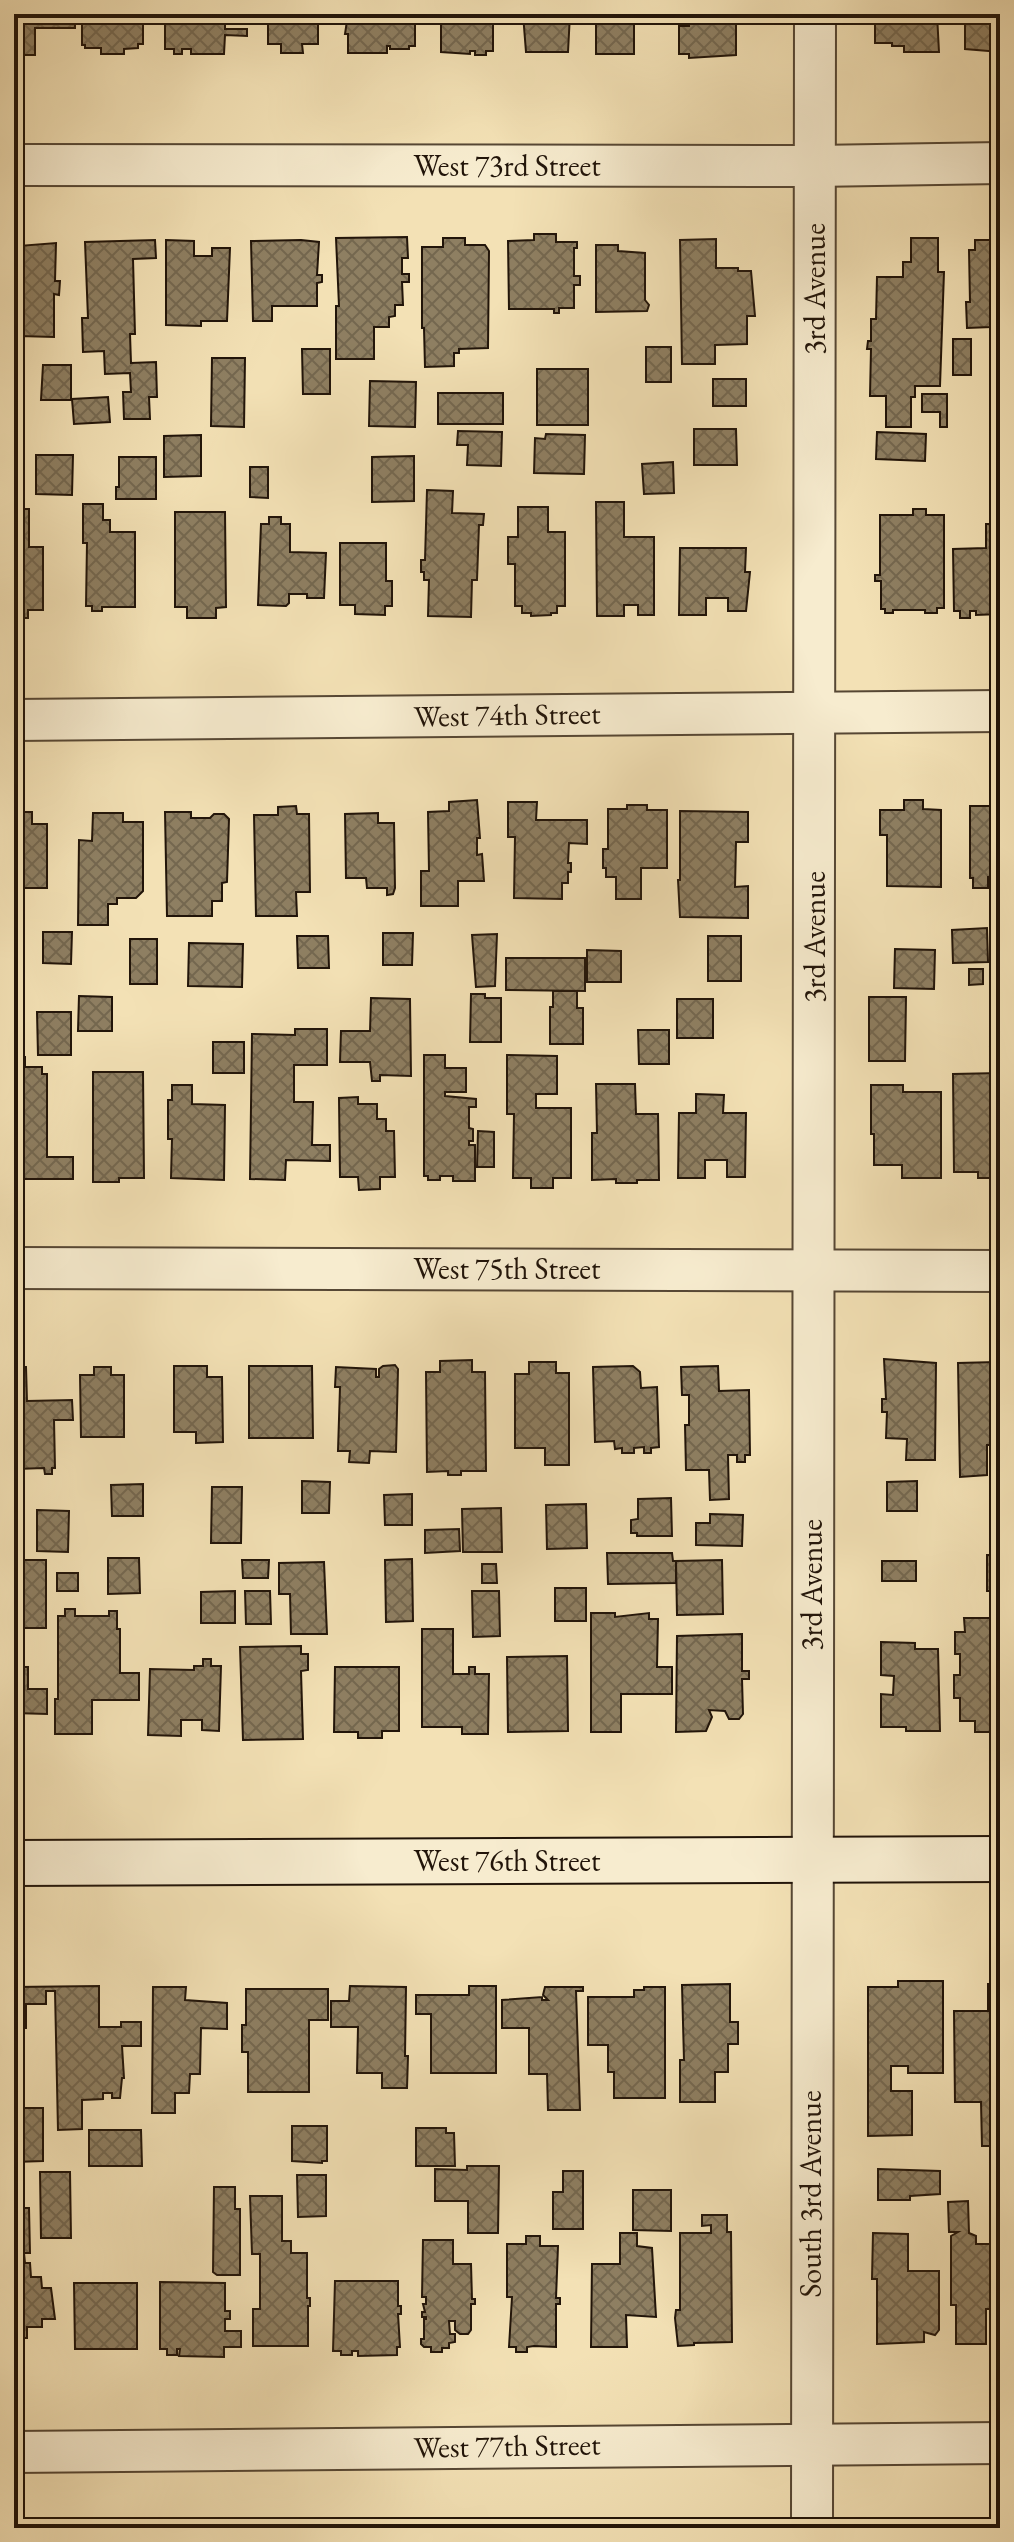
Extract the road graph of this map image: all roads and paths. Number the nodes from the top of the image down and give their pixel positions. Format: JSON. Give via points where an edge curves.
{"nodes":[{"id":1,"x":815,"y":14,"type":"edge"},
{"id":2,"x":1000,"y":163,"type":"edge"},
{"id":3,"x":14,"y":165,"type":"edge"},
{"id":4,"x":815,"y":166,"type":"junction"},
{"id":5,"x":1000,"y":711,"type":"edge"},
{"id":6,"x":816,"y":712,"type":"junction"},
{"id":7,"x":14,"y":720,"type":"edge"},
{"id":8,"x":14,"y":1268,"type":"edge"},
{"id":9,"x":813,"y":1270,"type":"junction"},
{"id":10,"x":1000,"y":1271,"type":"edge"},
{"id":11,"x":1000,"y":1859,"type":"edge"},
{"id":12,"x":811,"y":1860,"type":"junction"},
{"id":13,"x":14,"y":1863,"type":"edge"},
{"id":14,"x":1000,"y":2443,"type":"edge"},
{"id":15,"x":811,"y":2444,"type":"junction"},
{"id":16,"x":14,"y":2452,"type":"edge"},
{"id":17,"x":812,"y":2528,"type":"edge"}],
"edges":[{"from":1,"to":4,"type":"street","name":"3rd Avenue"},
{"from":2,"to":4,"type":"street","name":"West 73rd Street"},
{"from":3,"to":4,"type":"street","name":"West 73rd Street"},
{"from":4,"to":6,"type":"street","name":"3rd Avenue"},
{"from":5,"to":6,"type":"street","name":"West 74th Street"},
{"from":6,"to":7,"type":"street","name":"West 74th Street"},
{"from":6,"to":9,"type":"street","name":"3rd Avenue"},
{"from":8,"to":9,"type":"street","name":"West 75th Street"},
{"from":9,"to":10,"type":"street","name":"West 75th Street"},
{"from":9,"to":12,"type":"street","name":"3rd Avenue"},
{"from":11,"to":12,"type":"street","name":"West 76th Street"},
{"from":12,"to":13,"type":"street","name":"West 76th Street"},
{"from":12,"to":15,"type":"street","name":"South 3rd Avenue"},
{"from":14,"to":15,"type":"street","name":"West 77th Street"},
{"from":15,"to":16,"type":"street","name":"West 77th Street"},
{"from":15,"to":17,"type":"street","name":"South 3rd Avenue"}]}
